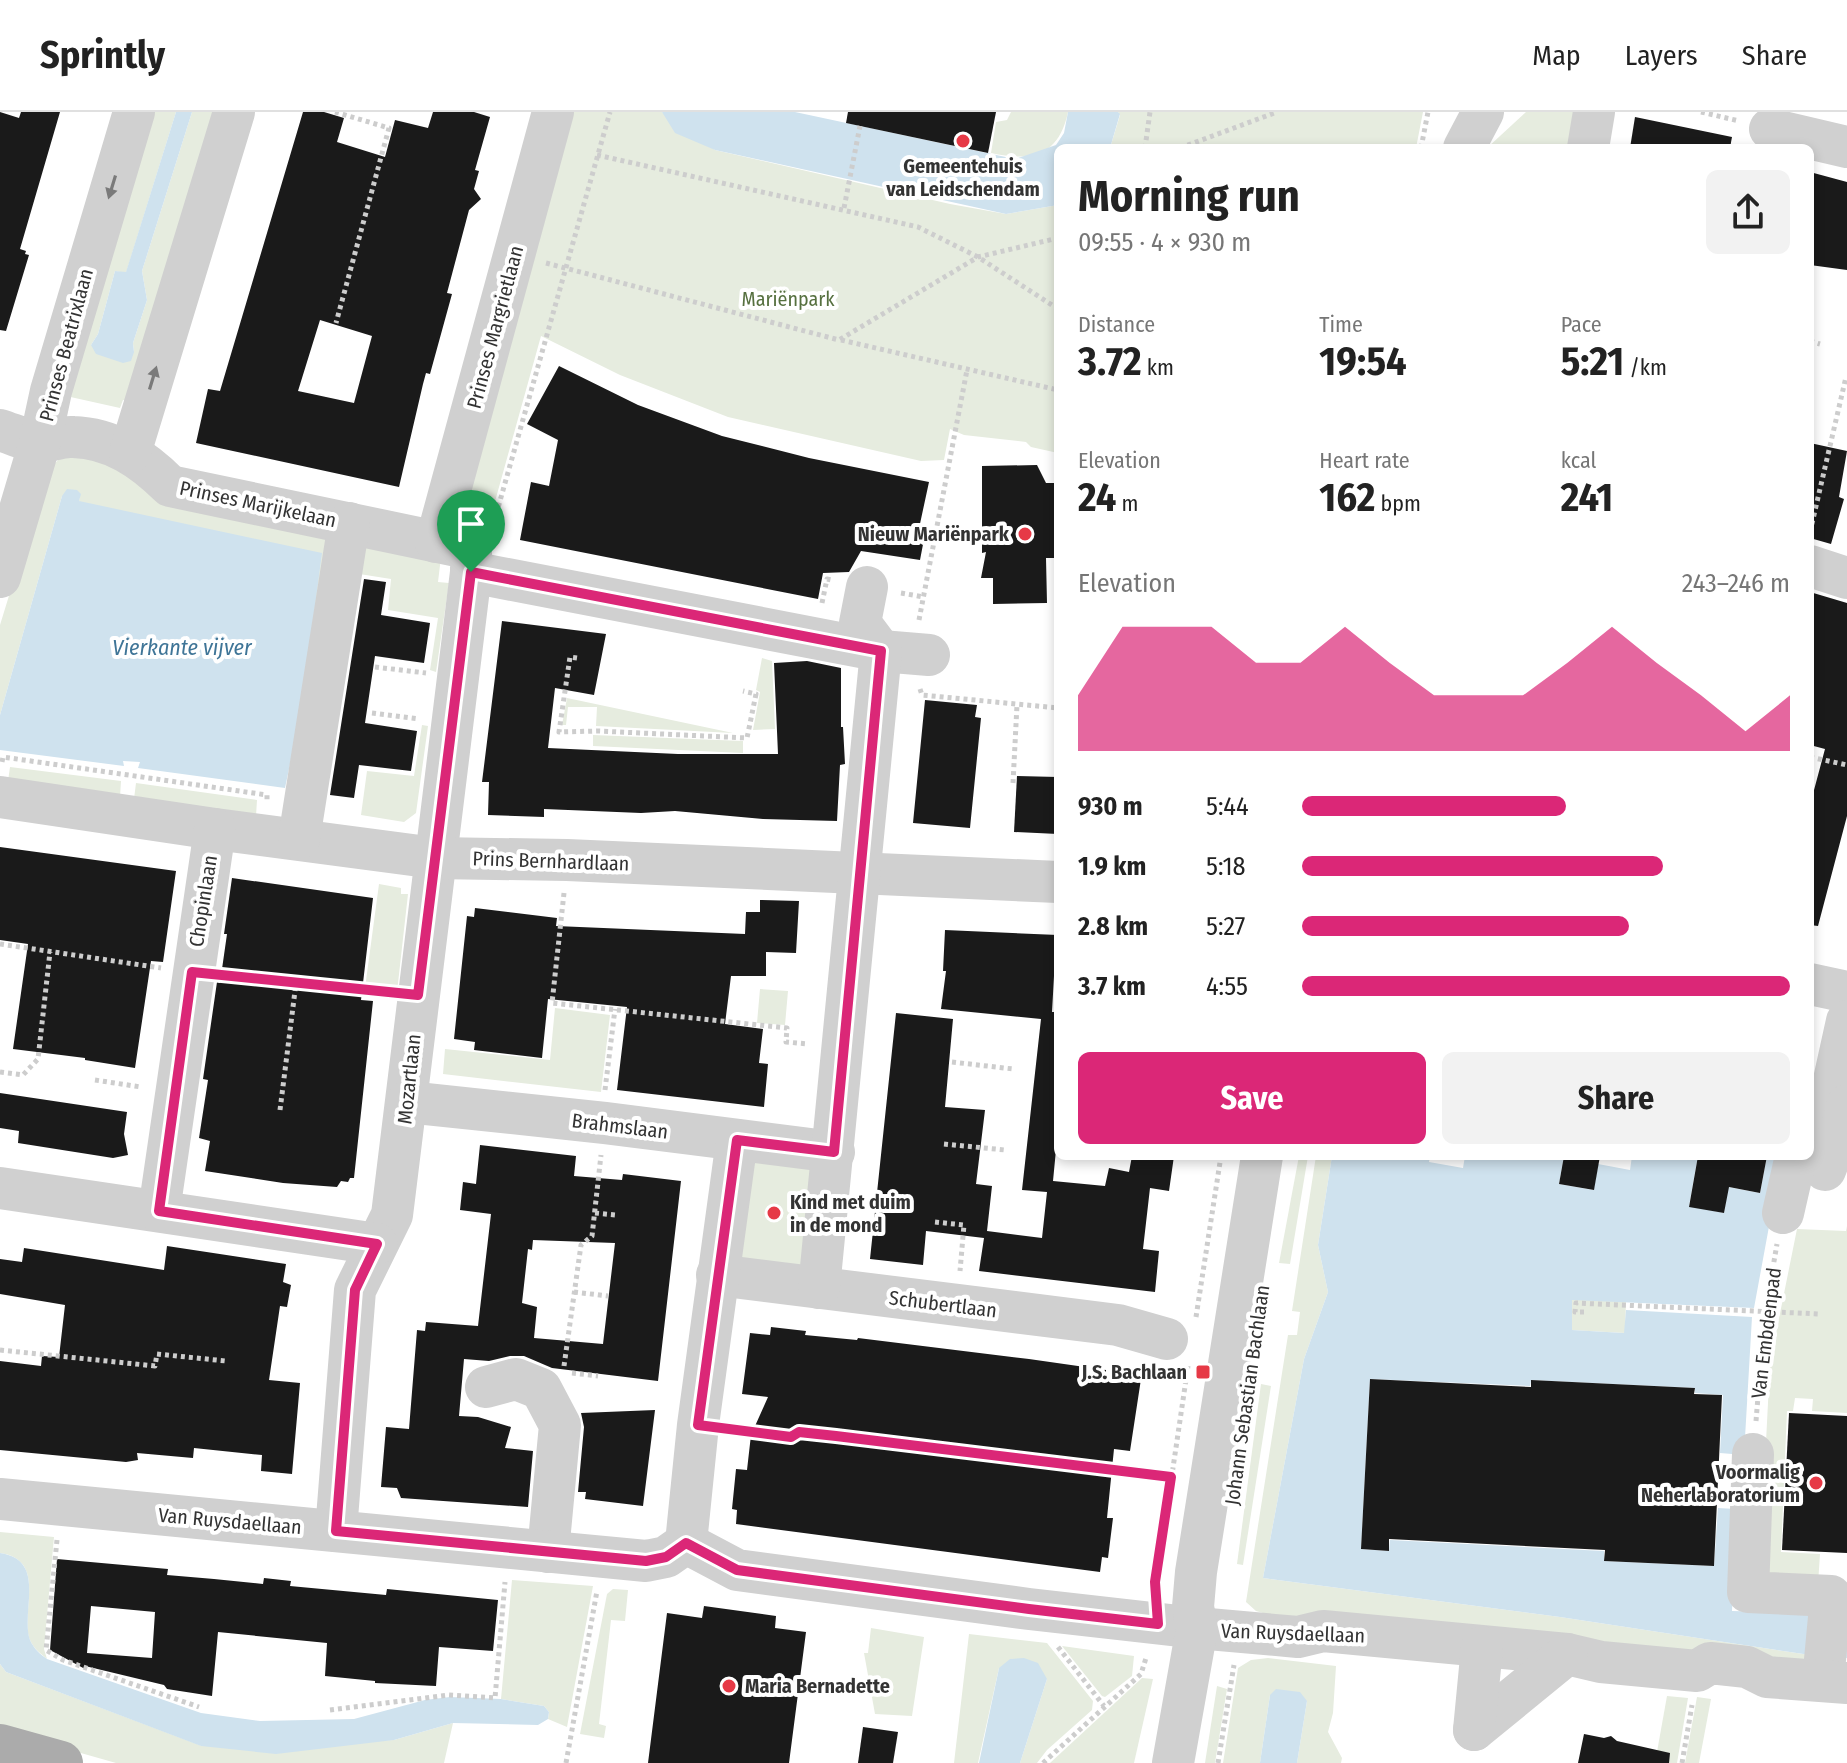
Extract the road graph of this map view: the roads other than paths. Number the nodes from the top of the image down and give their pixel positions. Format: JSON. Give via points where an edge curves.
{"nodes":[{"id":1,"x":134,"y":112,"type":"edge"},
{"id":2,"x":234,"y":112,"type":"edge"},
{"id":3,"x":553,"y":112,"type":"edge"},
{"id":4,"x":1449,"y":112,"type":"edge"},
{"id":5,"x":1483,"y":112,"type":"edge"},
{"id":6,"x":1594,"y":112,"type":"edge"},
{"id":7,"x":1770,"y":129,"type":"dead end"},
{"id":8,"x":1444,"y":144,"type":"edge"},
{"id":9,"x":1466,"y":144,"type":"edge"},
{"id":10,"x":1589,"y":144,"type":"edge"},
{"id":11,"x":1847,"y":147,"type":"edge"},
{"id":12,"x":0,"y":430,"type":"edge"},
{"id":13,"x":40,"y":442,"type":"junction"},
{"id":14,"x":130,"y":453,"type":"junction"},
{"id":15,"x":349,"y":523,"type":"junction"},
{"id":16,"x":436,"y":542,"type":"junction"},
{"id":17,"x":1814,"y":567,"type":"edge"},
{"id":18,"x":471,"y":572,"type":"junction"},
{"id":19,"x":0,"y":577,"type":"edge"},
{"id":20,"x":1847,"y":578,"type":"edge"},
{"id":21,"x":867,"y":587,"type":"road end"},
{"id":22,"x":907,"y":654,"type":"junction"},
{"id":23,"x":0,"y":797,"type":"edge"},
{"id":24,"x":215,"y":829,"type":"junction"},
{"id":25,"x":299,"y":839,"type":"junction"},
{"id":26,"x":435,"y":858,"type":"junction"},
{"id":27,"x":859,"y":875,"type":"junction"},
{"id":28,"x":1054,"y":882,"type":"edge"},
{"id":29,"x":1814,"y":985,"type":"edge"},
{"id":30,"x":1847,"y":992,"type":"edge"},
{"id":31,"x":1844,"y":1049,"type":"edge"},
{"id":32,"x":407,"y":1102,"type":"junction"},
{"id":33,"x":1847,"y":1104,"type":"edge"},
{"id":34,"x":737,"y":1140,"type":"junction"},
{"id":35,"x":1814,"y":1144,"type":"edge"},
{"id":36,"x":1814,"y":1150,"type":"edge"},
{"id":37,"x":834,"y":1152,"type":"junction"},
{"id":38,"x":1261,"y":1160,"type":"edge"},
{"id":39,"x":1281,"y":1160,"type":"edge"},
{"id":40,"x":1807,"y":1160,"type":"edge"},
{"id":41,"x":0,"y":1188,"type":"edge"},
{"id":42,"x":159,"y":1211,"type":"junction"},
{"id":43,"x":1783,"y":1213,"type":"road end"},
{"id":44,"x":377,"y":1244,"type":"junction"},
{"id":45,"x":717,"y":1275,"type":"junction"},
{"id":46,"x":819,"y":1288,"type":"junction"},
{"id":47,"x":1184,"y":1340,"type":"road end"},
{"id":48,"x":486,"y":1387,"type":"dead end"},
{"id":49,"x":1753,"y":1454,"type":"road end"},
{"id":50,"x":0,"y":1499,"type":"edge"},
{"id":51,"x":336,"y":1531,"type":"junction"},
{"id":52,"x":686,"y":1543,"type":"junction"},
{"id":53,"x":528,"y":1550,"type":"junction"},
{"id":54,"x":1178,"y":1626,"type":"junction"},
{"id":55,"x":1482,"y":1647,"type":"junction"},
{"id":56,"x":1567,"y":1654,"type":"junction"},
{"id":57,"x":1831,"y":1659,"type":"edge"},
{"id":58,"x":0,"y":1746,"type":"edge"},
{"id":59,"x":61,"y":1763,"type":"edge"},
{"id":60,"x":1173,"y":1763,"type":"edge"}],
"edges":[{"from":1,"to":13,"type":"street","name":"Prinses Beatrixlaan","one_way":true},
{"from":14,"to":2,"type":"street","one_way":true},
{"from":3,"to":16,"type":"street","name":"Prinses Margrietlaan"},
{"from":4,"to":8,"type":"street"},
{"from":5,"to":9,"type":"street"},
{"from":6,"to":10,"type":"street"},
{"from":7,"to":11,"type":"street"},
{"from":12,"to":13,"type":"street","name":"Prinses Marijkelaan"},
{"from":13,"to":14,"type":"street","name":"Prinses Marijkelaan","via":[[70,436]]},
{"from":13,"to":19,"type":"street","name":"Prinses Beatrixlaan"},
{"from":14,"to":15,"type":"street","name":"Prinses Marijkelaan","via":[[170,486]]},
{"from":15,"to":16,"type":"street","name":"Prinses Marijkelaan"},
{"from":15,"to":25,"type":"street"},
{"from":16,"to":18,"type":"street","name":"Prinses Marijkelaan","via":[[471,549]]},
{"from":17,"to":20,"type":"street"},
{"from":18,"to":22,"type":"street"},
{"from":18,"to":26,"type":"street","name":"Mozartlaan"},
{"from":21,"to":22,"type":"street","via":[[860,623]]},
{"from":22,"to":27,"type":"street"},
{"from":23,"to":24,"type":"street","name":"Prins Bernhardlaan"},
{"from":24,"to":25,"type":"street","name":"Prins Bernhardlaan"},
{"from":24,"to":42,"type":"street","name":"Chopinlaan"},
{"from":25,"to":26,"type":"street","name":"Prins Bernhardlaan"},
{"from":26,"to":27,"type":"street","name":"Prins Bernhardlaan"},
{"from":26,"to":32,"type":"street","name":"Mozartlaan"},
{"from":27,"to":28,"type":"street","name":"Prins Bernhardlaan"},
{"from":27,"to":37,"type":"street"},
{"from":29,"to":30,"type":"street"},
{"from":31,"to":35,"type":"street"},
{"from":32,"to":34,"type":"street","name":"Brahmslaan"},
{"from":32,"to":44,"type":"street","name":"Mozartlaan","via":[[392,1215]]},
{"from":33,"to":36,"type":"street","via":[[1843,1124]]},
{"from":34,"to":37,"type":"street","name":"Brahmslaan"},
{"from":34,"to":45,"type":"street"},
{"from":37,"to":46,"type":"street"},
{"from":38,"to":54,"type":"street","name":"Johann Sebastian Bachlaan","via":[[1193,1607]]},
{"from":39,"to":54,"type":"street","name":"Johann Sebastian Bachlaan","via":[[1219,1588],[1211,1612]]},
{"from":40,"to":43,"type":"street"},
{"from":41,"to":42,"type":"street"},
{"from":42,"to":44,"type":"street"},
{"from":44,"to":51,"type":"street","name":"Mozartlaan","via":[[355,1290]]},
{"from":45,"to":46,"type":"street","name":"Schubertlaan"},
{"from":45,"to":52,"type":"street"},
{"from":46,"to":47,"type":"street","name":"Schubertlaan","via":[[1118,1325]]},
{"from":48,"to":53,"type":"street","via":[[516,1379],[541,1389],[560,1425]]},
{"from":49,"to":57,"type":"street","via":[[1748,1592],[1831,1596]]},
{"from":50,"to":51,"type":"street","name":"Van Ruysdaellaan"},
{"from":51,"to":53,"type":"street","name":"Van Ruysdaellaan"},
{"from":52,"to":53,"type":"street","name":"Van Ruysdaellaan","via":[[666,1557],[646,1561]]},
{"from":52,"to":54,"type":"street","name":"Van Ruysdaellaan","via":[[737,1570]]},
{"from":54,"to":55,"type":"street","name":"Van Ruysdaellaan","via":[[1298,1637],[1323,1631]]},
{"from":54,"to":60,"type":"street","name":"Johann Sebastian Bachlaan"},
{"from":55,"to":56,"type":"street","name":"Van Ruysdaellaan"},
{"from":55,"to":56,"type":"street","via":[[1474,1730]]},
{"from":56,"to":57,"type":"street","name":"Van Ruysdaellaan","via":[[1697,1671],[1710,1663],[1747,1667],[1767,1677]]},
{"from":58,"to":59,"type":"main road"}]}
